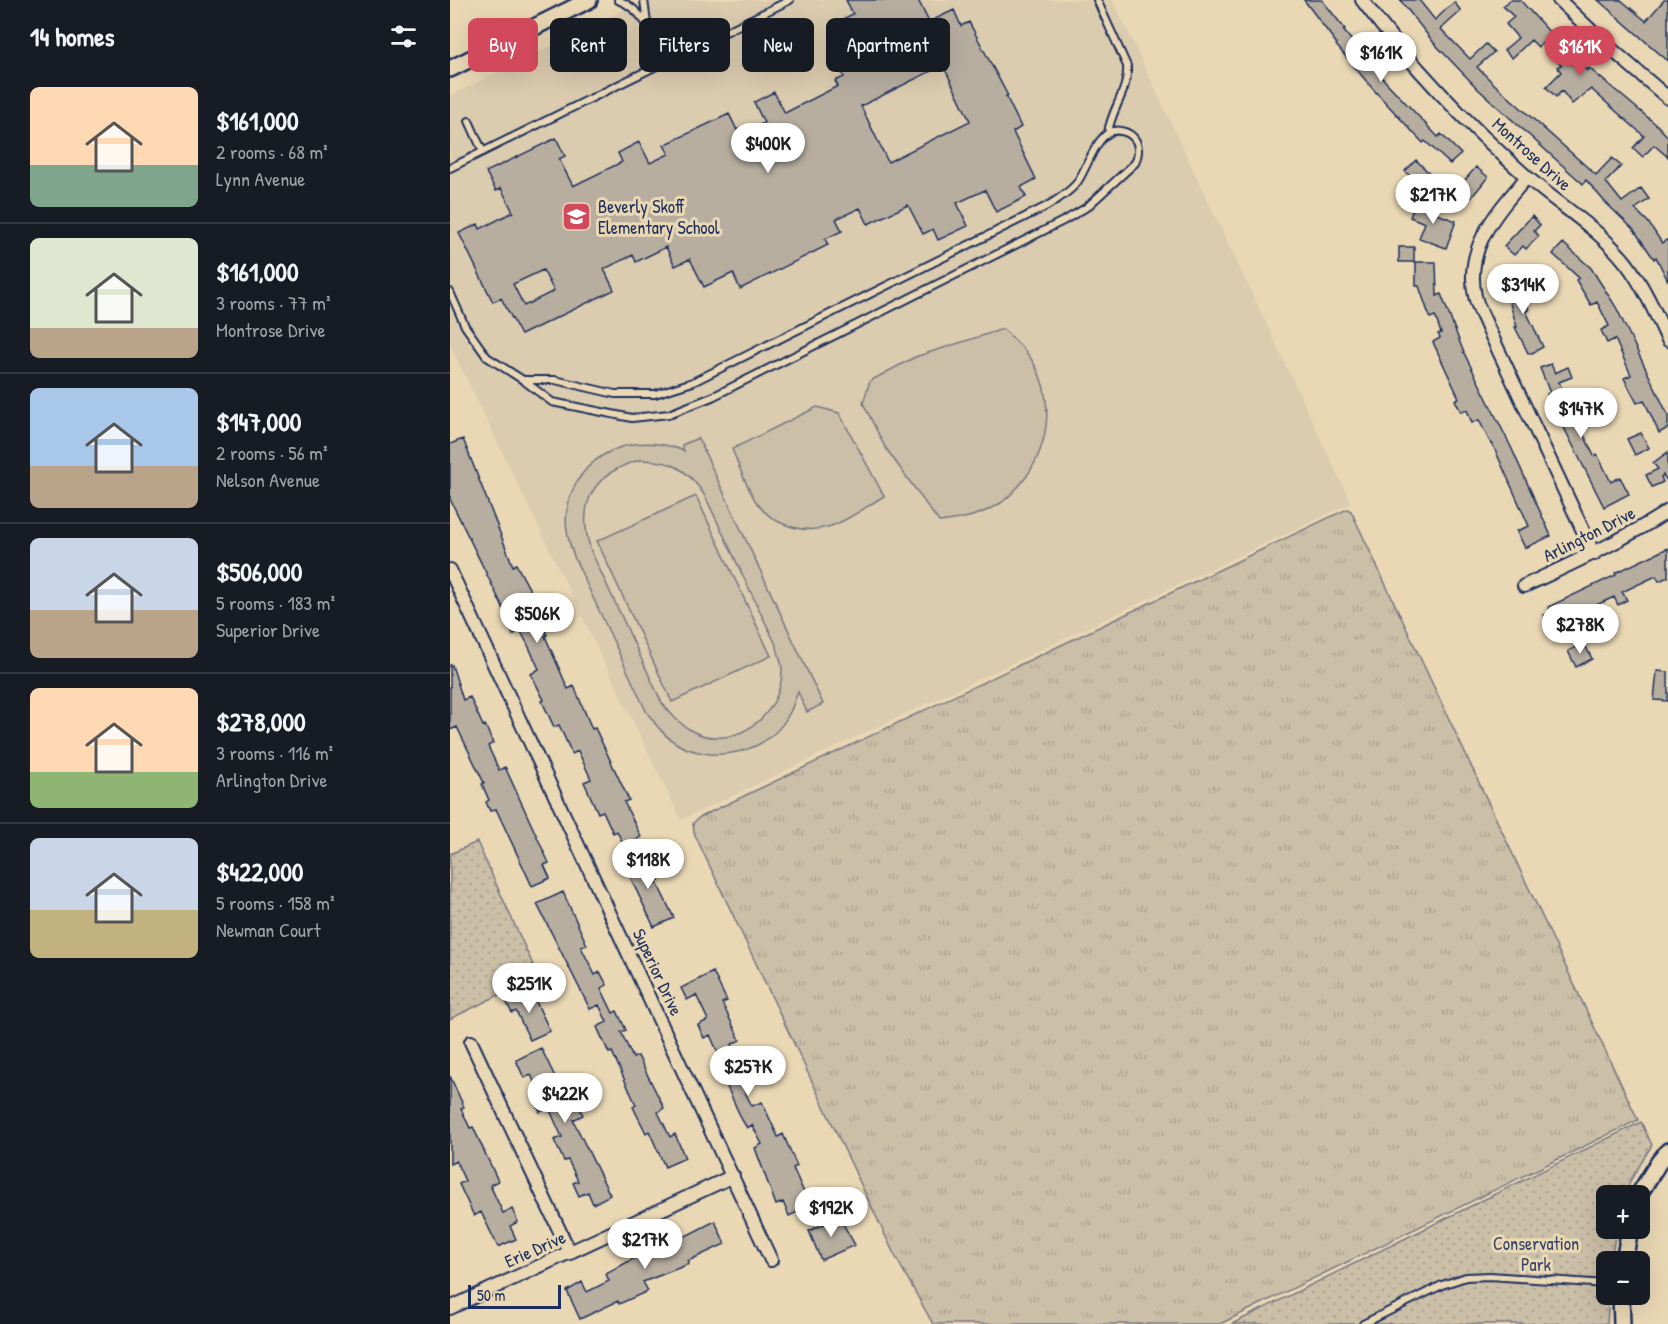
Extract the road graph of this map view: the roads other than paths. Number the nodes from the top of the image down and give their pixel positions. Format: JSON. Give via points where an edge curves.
{"nodes":[{"id":1,"x":589,"y":0,"type":"edge"},
{"id":2,"x":618,"y":0,"type":"edge"},
{"id":3,"x":644,"y":0,"type":"edge"},
{"id":4,"x":790,"y":0,"type":"edge"},
{"id":5,"x":1097,"y":0,"type":"edge"},
{"id":6,"x":1362,"y":0,"type":"edge"},
{"id":7,"x":1559,"y":0,"type":"edge"},
{"id":8,"x":642,"y":18,"type":"edge"},
{"id":9,"x":646,"y":18,"type":"edge"},
{"id":10,"x":730,"y":30,"type":"edge"},
{"id":11,"x":450,"y":69,"type":"edge"},
{"id":12,"x":645,"y":72,"type":"edge"},
{"id":13,"x":1668,"y":98,"type":"edge"},
{"id":14,"x":469,"y":122,"type":"dead end"},
{"id":15,"x":1108,"y":133,"type":"junction"},
{"id":16,"x":483,"y":152,"type":"junction"},
{"id":17,"x":450,"y":168,"type":"edge"},
{"id":18,"x":1527,"y":177,"type":"junction"},
{"id":19,"x":450,"y":292,"type":"edge"},
{"id":20,"x":1668,"y":340,"type":"edge"},
{"id":21,"x":523,"y":380,"type":"junction"},
{"id":22,"x":1668,"y":512,"type":"edge"},
{"id":23,"x":1594,"y":554,"type":"junction"},
{"id":24,"x":450,"y":570,"type":"edge"},
{"id":25,"x":1524,"y":586,"type":"dead end"},
{"id":26,"x":471,"y":1042,"type":"dead end"},
{"id":27,"x":1668,"y":1151,"type":"edge"},
{"id":28,"x":733,"y":1176,"type":"junction"},
{"id":29,"x":1645,"y":1185,"type":"edge"},
{"id":30,"x":570,"y":1253,"type":"junction"},
{"id":31,"x":771,"y":1260,"type":"dead end"},
{"id":32,"x":1596,"y":1283,"type":"edge"},
{"id":33,"x":1621,"y":1305,"type":"edge"},
{"id":34,"x":450,"y":1308,"type":"edge"},
{"id":35,"x":1363,"y":1324,"type":"edge"},
{"id":36,"x":1622,"y":1324,"type":"edge"}],
"edges":[{"from":1,"to":11,"type":"street"},
{"from":2,"to":8,"type":"lane"},
{"from":3,"to":9,"type":"lane"},
{"from":4,"to":10,"type":"lane"},
{"from":5,"to":15,"type":"lane","via":[[1128,76]]},
{"from":6,"to":18,"type":"street","name":"Montrose Drive","via":[[1415,64]]},
{"from":7,"to":13,"type":"street"},
{"from":12,"to":16,"type":"lane"},
{"from":14,"to":16,"type":"lane"},
{"from":15,"to":21,"type":"lane","via":[[1101,138],[1077,182],[1047,206],[693,382],[655,394],[615,394],[555,380]]},
{"from":15,"to":21,"type":"lane","via":[[1116,130],[1129,134],[1137,144],[1138,157],[1087,207],[712,397],[669,414],[632,417],[552,402]]},
{"from":16,"to":17,"type":"lane"},
{"from":18,"to":20,"type":"street","name":"Montrose Drive","via":[[1602,237],[1627,264]]},
{"from":18,"to":23,"type":"street","via":[[1481,238],[1472,262],[1474,296]]},
{"from":19,"to":21,"type":"lane","via":[[465,326],[487,357]]},
{"from":22,"to":23,"type":"street","name":"Arlington Drive"},
{"from":23,"to":25,"type":"street","name":"Arlington Drive"},
{"from":24,"to":28,"type":"street","name":"Superior Drive"},
{"from":26,"to":30,"type":"street"},
{"from":27,"to":29,"type":"street"},
{"from":28,"to":30,"type":"street","name":"Erie Drive"},
{"from":28,"to":31,"type":"street","name":"Superior Drive"},
{"from":30,"to":34,"type":"street","name":"Erie Drive"},
{"from":32,"to":35,"type":"lane","via":[[1466,1277]]},
{"from":33,"to":36,"type":"street"}]}
